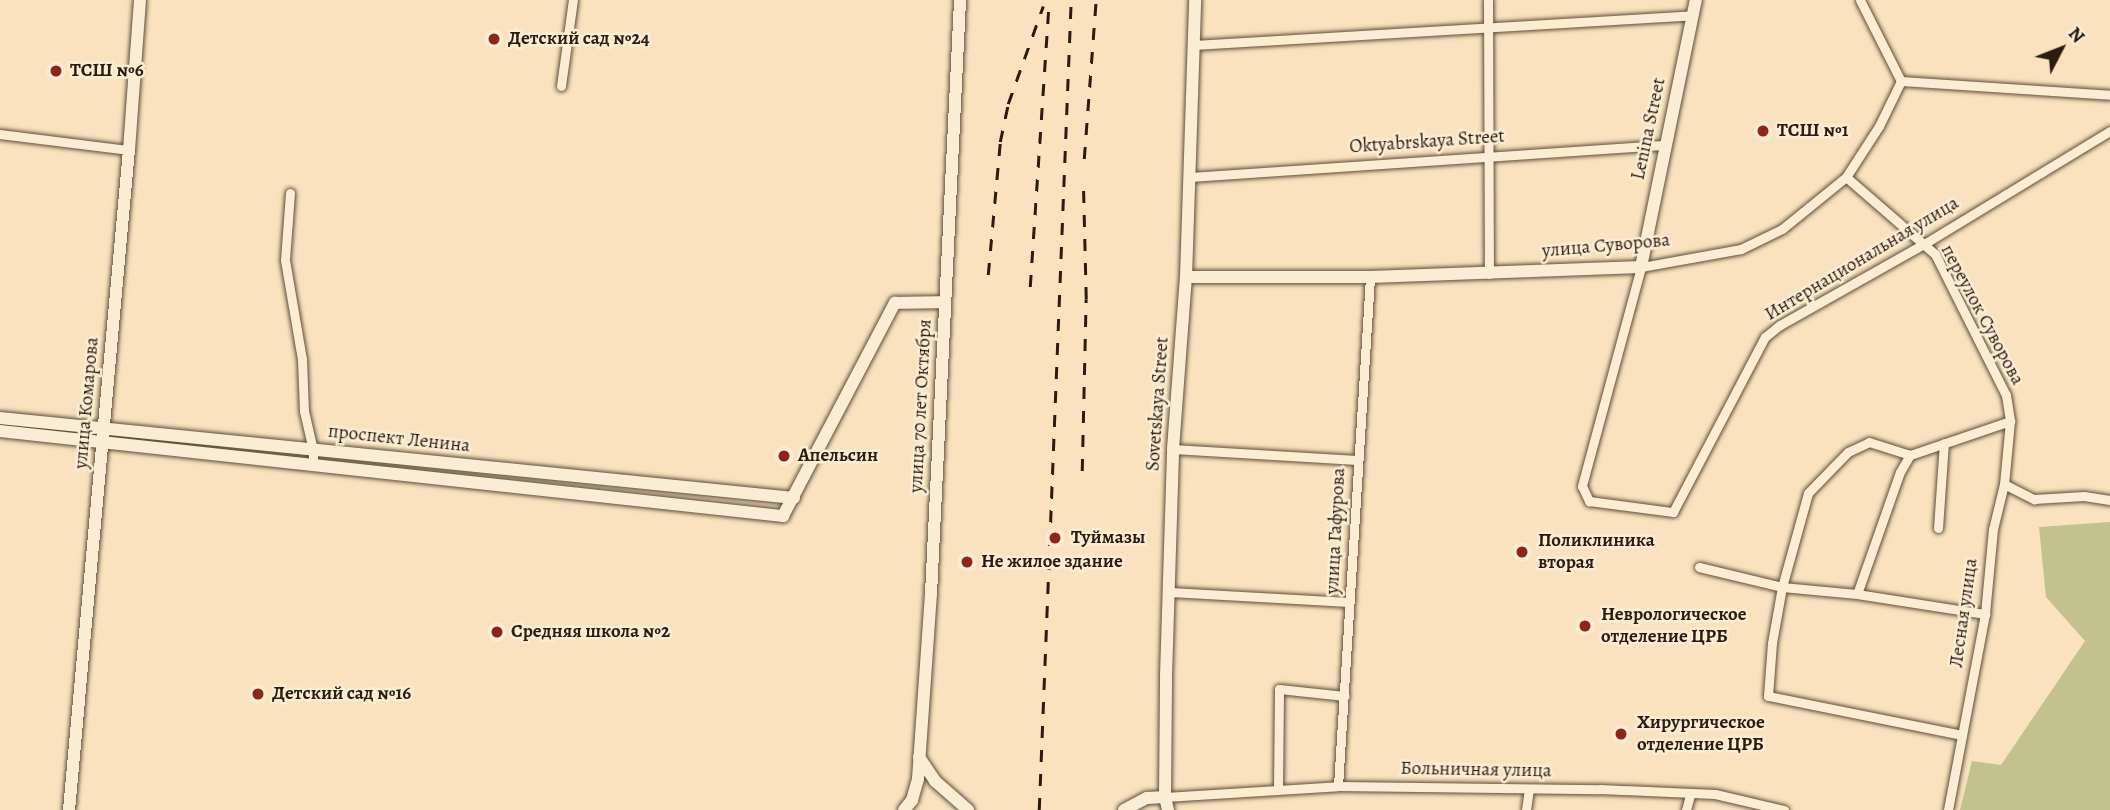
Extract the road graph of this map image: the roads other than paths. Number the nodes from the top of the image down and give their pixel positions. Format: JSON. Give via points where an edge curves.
{"nodes":[{"id":1,"x":140,"y":0,"type":"edge"},
{"id":2,"x":573,"y":0,"type":"edge"},
{"id":3,"x":960,"y":0,"type":"edge"},
{"id":4,"x":1195,"y":0,"type":"edge"},
{"id":5,"x":1488,"y":0,"type":"edge"},
{"id":6,"x":1696,"y":0,"type":"edge"},
{"id":7,"x":1862,"y":1,"type":"edge"},
{"id":8,"x":1693,"y":15,"type":"junction"},
{"id":9,"x":1488,"y":26,"type":"junction"},
{"id":10,"x":1194,"y":45,"type":"junction"},
{"id":11,"x":1901,"y":81,"type":"junction"},
{"id":12,"x":561,"y":86,"type":"dead end"},
{"id":13,"x":2110,"y":95,"type":"edge"},
{"id":14,"x":2110,"y":131,"type":"edge"},
{"id":15,"x":0,"y":134,"type":"edge"},
{"id":16,"x":1665,"y":145,"type":"junction"},
{"id":17,"x":130,"y":150,"type":"junction"},
{"id":18,"x":1489,"y":155,"type":"junction"},
{"id":19,"x":1191,"y":177,"type":"junction"},
{"id":20,"x":1846,"y":177,"type":"junction"},
{"id":21,"x":290,"y":193,"type":"dead end"},
{"id":22,"x":1924,"y":244,"type":"junction"},
{"id":23,"x":1641,"y":267,"type":"junction"},
{"id":24,"x":1489,"y":274,"type":"junction"},
{"id":25,"x":1186,"y":277,"type":"junction"},
{"id":26,"x":1370,"y":277,"type":"junction"},
{"id":27,"x":945,"y":302,"type":"junction"},
{"id":28,"x":0,"y":418,"type":"edge"},
{"id":29,"x":2010,"y":421,"type":"junction"},
{"id":30,"x":104,"y":429,"type":"junction"},
{"id":31,"x":0,"y":431,"type":"edge"},
{"id":32,"x":103,"y":442,"type":"junction"},
{"id":33,"x":1944,"y":443,"type":"junction"},
{"id":34,"x":313,"y":449,"type":"junction"},
{"id":35,"x":1173,"y":449,"type":"junction"},
{"id":36,"x":1910,"y":455,"type":"junction"},
{"id":37,"x":1357,"y":460,"type":"junction"},
{"id":38,"x":313,"y":465,"type":"junction"},
{"id":39,"x":2004,"y":484,"type":"junction"},
{"id":40,"x":794,"y":498,"type":"junction"},
{"id":41,"x":2110,"y":500,"type":"edge"},
{"id":42,"x":1938,"y":528,"type":"dead end"},
{"id":43,"x":1699,"y":567,"type":"dead end"},
{"id":44,"x":1782,"y":587,"type":"junction"},
{"id":45,"x":1170,"y":592,"type":"junction"},
{"id":46,"x":1857,"y":594,"type":"junction"},
{"id":47,"x":1349,"y":602,"type":"junction"},
{"id":48,"x":1985,"y":614,"type":"junction"},
{"id":49,"x":1345,"y":696,"type":"junction"},
{"id":50,"x":1962,"y":735,"type":"junction"},
{"id":51,"x":919,"y":757,"type":"junction"},
{"id":52,"x":1338,"y":786,"type":"junction"},
{"id":53,"x":1278,"y":788,"type":"junction"},
{"id":54,"x":1529,"y":789,"type":"junction"},
{"id":55,"x":1690,"y":794,"type":"junction"},
{"id":56,"x":1166,"y":803,"type":"edge"},
{"id":57,"x":69,"y":810,"type":"edge"},
{"id":58,"x":904,"y":810,"type":"edge"},
{"id":59,"x":968,"y":810,"type":"edge"},
{"id":60,"x":1124,"y":810,"type":"edge"},
{"id":61,"x":1526,"y":810,"type":"edge"},
{"id":62,"x":1686,"y":810,"type":"edge"},
{"id":63,"x":1784,"y":810,"type":"edge"},
{"id":64,"x":1948,"y":810,"type":"edge"}],
"edges":[{"from":1,"to":17,"type":"street","name":"улица Комарова"},
{"from":2,"to":12,"type":"street"},
{"from":3,"to":27,"type":"street","name":"улица 70 лет Октября"},
{"from":4,"to":10,"type":"street","name":"Sovetskaya Street"},
{"from":5,"to":9,"type":"street"},
{"from":6,"to":8,"type":"street","name":"Lenina Street"},
{"from":7,"to":11,"type":"street"},
{"from":8,"to":9,"type":"street"},
{"from":8,"to":16,"type":"street","name":"Lenina Street"},
{"from":9,"to":10,"type":"street"},
{"from":9,"to":18,"type":"street"},
{"from":10,"to":19,"type":"street","name":"Sovetskaya Street"},
{"from":11,"to":13,"type":"street"},
{"from":11,"to":20,"type":"street","name":"улица Суворова"},
{"from":14,"to":22,"type":"street","name":"Интернациональная улица"},
{"from":15,"to":17,"type":"street"},
{"from":16,"to":18,"type":"street","name":"Oktyabrskaya Street"},
{"from":16,"to":23,"type":"street","name":"Lenina Street"},
{"from":17,"to":30,"type":"street","name":"улица Комарова"},
{"from":18,"to":19,"type":"street","name":"Oktyabrskaya Street"},
{"from":18,"to":24,"type":"street"},
{"from":19,"to":25,"type":"street","name":"Sovetskaya Street"},
{"from":20,"to":22,"type":"street","name":"переулок Суворова"},
{"from":20,"to":23,"type":"street","name":"улица Суворова","via":[[1782,229],[1741,249]]},
{"from":21,"to":34,"type":"street","via":[[285,260]]},
{"from":22,"to":23,"type":"street","name":"Интернациональная улица","via":[[1765,337],[1674,512],[1589,501],[1582,486]]},
{"from":22,"to":29,"type":"street","name":"переулок Суворова","via":[[1935,254],[2006,396]]},
{"from":23,"to":24,"type":"street","name":"улица Суворова"},
{"from":24,"to":26,"type":"street","name":"улица Суворова"},
{"from":25,"to":26,"type":"street","name":"улица Суворова"},
{"from":25,"to":35,"type":"street","name":"Sovetskaya Street"},
{"from":26,"to":37,"type":"street","name":"улица Гафурова"},
{"from":27,"to":40,"type":"street","via":[[895,303]]},
{"from":27,"to":51,"type":"street","name":"улица 70 лет Октября"},
{"from":28,"to":30,"type":"street","name":"проспект Ленина"},
{"from":29,"to":33,"type":"street"},
{"from":29,"to":39,"type":"street","name":"Лесная улица"},
{"from":30,"to":32,"type":"street","name":"улица Комарова"},
{"from":30,"to":34,"type":"street","name":"проспект Ленина"},
{"from":31,"to":32,"type":"street","name":"проспект Ленина"},
{"from":32,"to":38,"type":"street","name":"проспект Ленина"},
{"from":32,"to":57,"type":"street","name":"улица Комарова"},
{"from":33,"to":36,"type":"street"},
{"from":33,"to":42,"type":"street"},
{"from":34,"to":38,"type":"street"},
{"from":34,"to":40,"type":"street","name":"проспект Ленина"},
{"from":35,"to":37,"type":"street"},
{"from":35,"to":45,"type":"street","name":"Sovetskaya Street"},
{"from":36,"to":44,"type":"street","via":[[1869,442],[1848,452],[1808,493]]},
{"from":36,"to":46,"type":"street"},
{"from":37,"to":47,"type":"street","name":"улица Гафурова"},
{"from":38,"to":40,"type":"street","name":"проспект Ленина","via":[[783,516]]},
{"from":39,"to":41,"type":"street","via":[[2034,499],[2084,496]]},
{"from":39,"to":48,"type":"street","name":"Лесная улица","via":[[1993,528]]},
{"from":43,"to":44,"type":"street"},
{"from":44,"to":46,"type":"street"},
{"from":44,"to":50,"type":"street","via":[[1768,696]]},
{"from":45,"to":47,"type":"street"},
{"from":45,"to":56,"type":"street","name":"Sovetskaya Street"},
{"from":46,"to":48,"type":"street"},
{"from":47,"to":49,"type":"street","name":"улица Гафурова"},
{"from":48,"to":50,"type":"street","name":"Лесная улица"},
{"from":49,"to":52,"type":"street","name":"улица Гафурова"},
{"from":49,"to":53,"type":"street","via":[[1279,689]]},
{"from":50,"to":64,"type":"street","name":"Лесная улица"},
{"from":51,"to":58,"type":"street","name":"улица 70 лет Октября","via":[[915,791]]},
{"from":51,"to":59,"type":"street","via":[[935,781]]},
{"from":52,"to":53,"type":"street","name":"Больничная улица"},
{"from":52,"to":54,"type":"street","name":"Больничная улица"},
{"from":53,"to":56,"type":"street","name":"Больничная улица"},
{"from":54,"to":55,"type":"street","name":"Больничная улица"},
{"from":54,"to":61,"type":"street"},
{"from":55,"to":62,"type":"street"},
{"from":55,"to":63,"type":"street","name":"Больничная улица","via":[[1714,794]]},
{"from":56,"to":60,"type":"street","via":[[1147,798]]}]}
